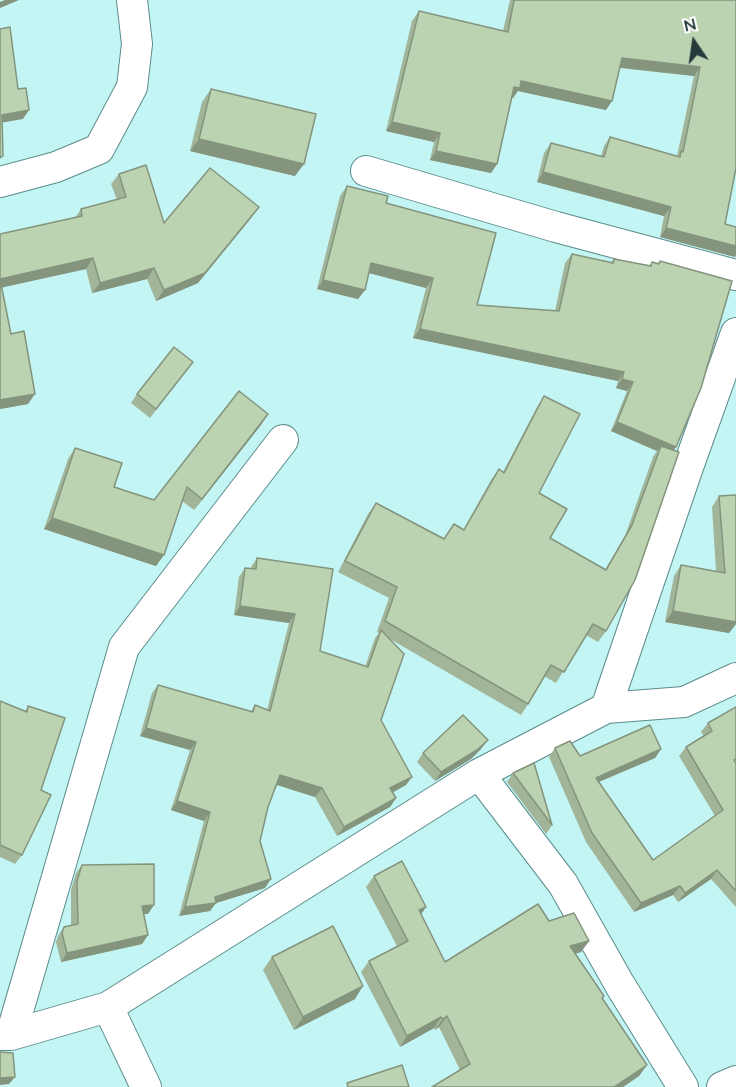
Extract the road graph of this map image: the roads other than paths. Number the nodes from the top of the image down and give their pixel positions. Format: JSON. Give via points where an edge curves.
{"nodes":[{"id":1,"x":132,"y":0,"type":"edge"},
{"id":2,"x":366,"y":171,"type":"dead end"},
{"id":3,"x":0,"y":182,"type":"edge"},
{"id":4,"x":736,"y":275,"type":"edge"},
{"id":5,"x":736,"y":333,"type":"edge"},
{"id":6,"x":283,"y":440,"type":"dead end"},
{"id":7,"x":736,"y":678,"type":"edge"},
{"id":8,"x":606,"y":708,"type":"junction"},
{"id":9,"x":479,"y":774,"type":"junction"},
{"id":10,"x":108,"y":1007,"type":"junction"},
{"id":11,"x":5,"y":1035,"type":"edge"},
{"id":12,"x":736,"y":1081,"type":"edge"},
{"id":13,"x":146,"y":1087,"type":"edge"},
{"id":14,"x":682,"y":1087,"type":"edge"},
{"id":15,"x":722,"y":1087,"type":"edge"}],
"edges":[{"from":1,"to":3,"type":"street","via":[[137,44],[132,87],[99,148],[56,167]]},
{"from":2,"to":4,"type":"street"},
{"from":5,"to":8,"type":"street"},
{"from":6,"to":11,"type":"street","via":[[124,647]]},
{"from":7,"to":8,"type":"street","via":[[684,702]]},
{"from":8,"to":9,"type":"street"},
{"from":9,"to":10,"type":"street"},
{"from":9,"to":14,"type":"street","via":[[563,884]]},
{"from":10,"to":11,"type":"street"},
{"from":10,"to":13,"type":"street"},
{"from":12,"to":15,"type":"street"}]}
